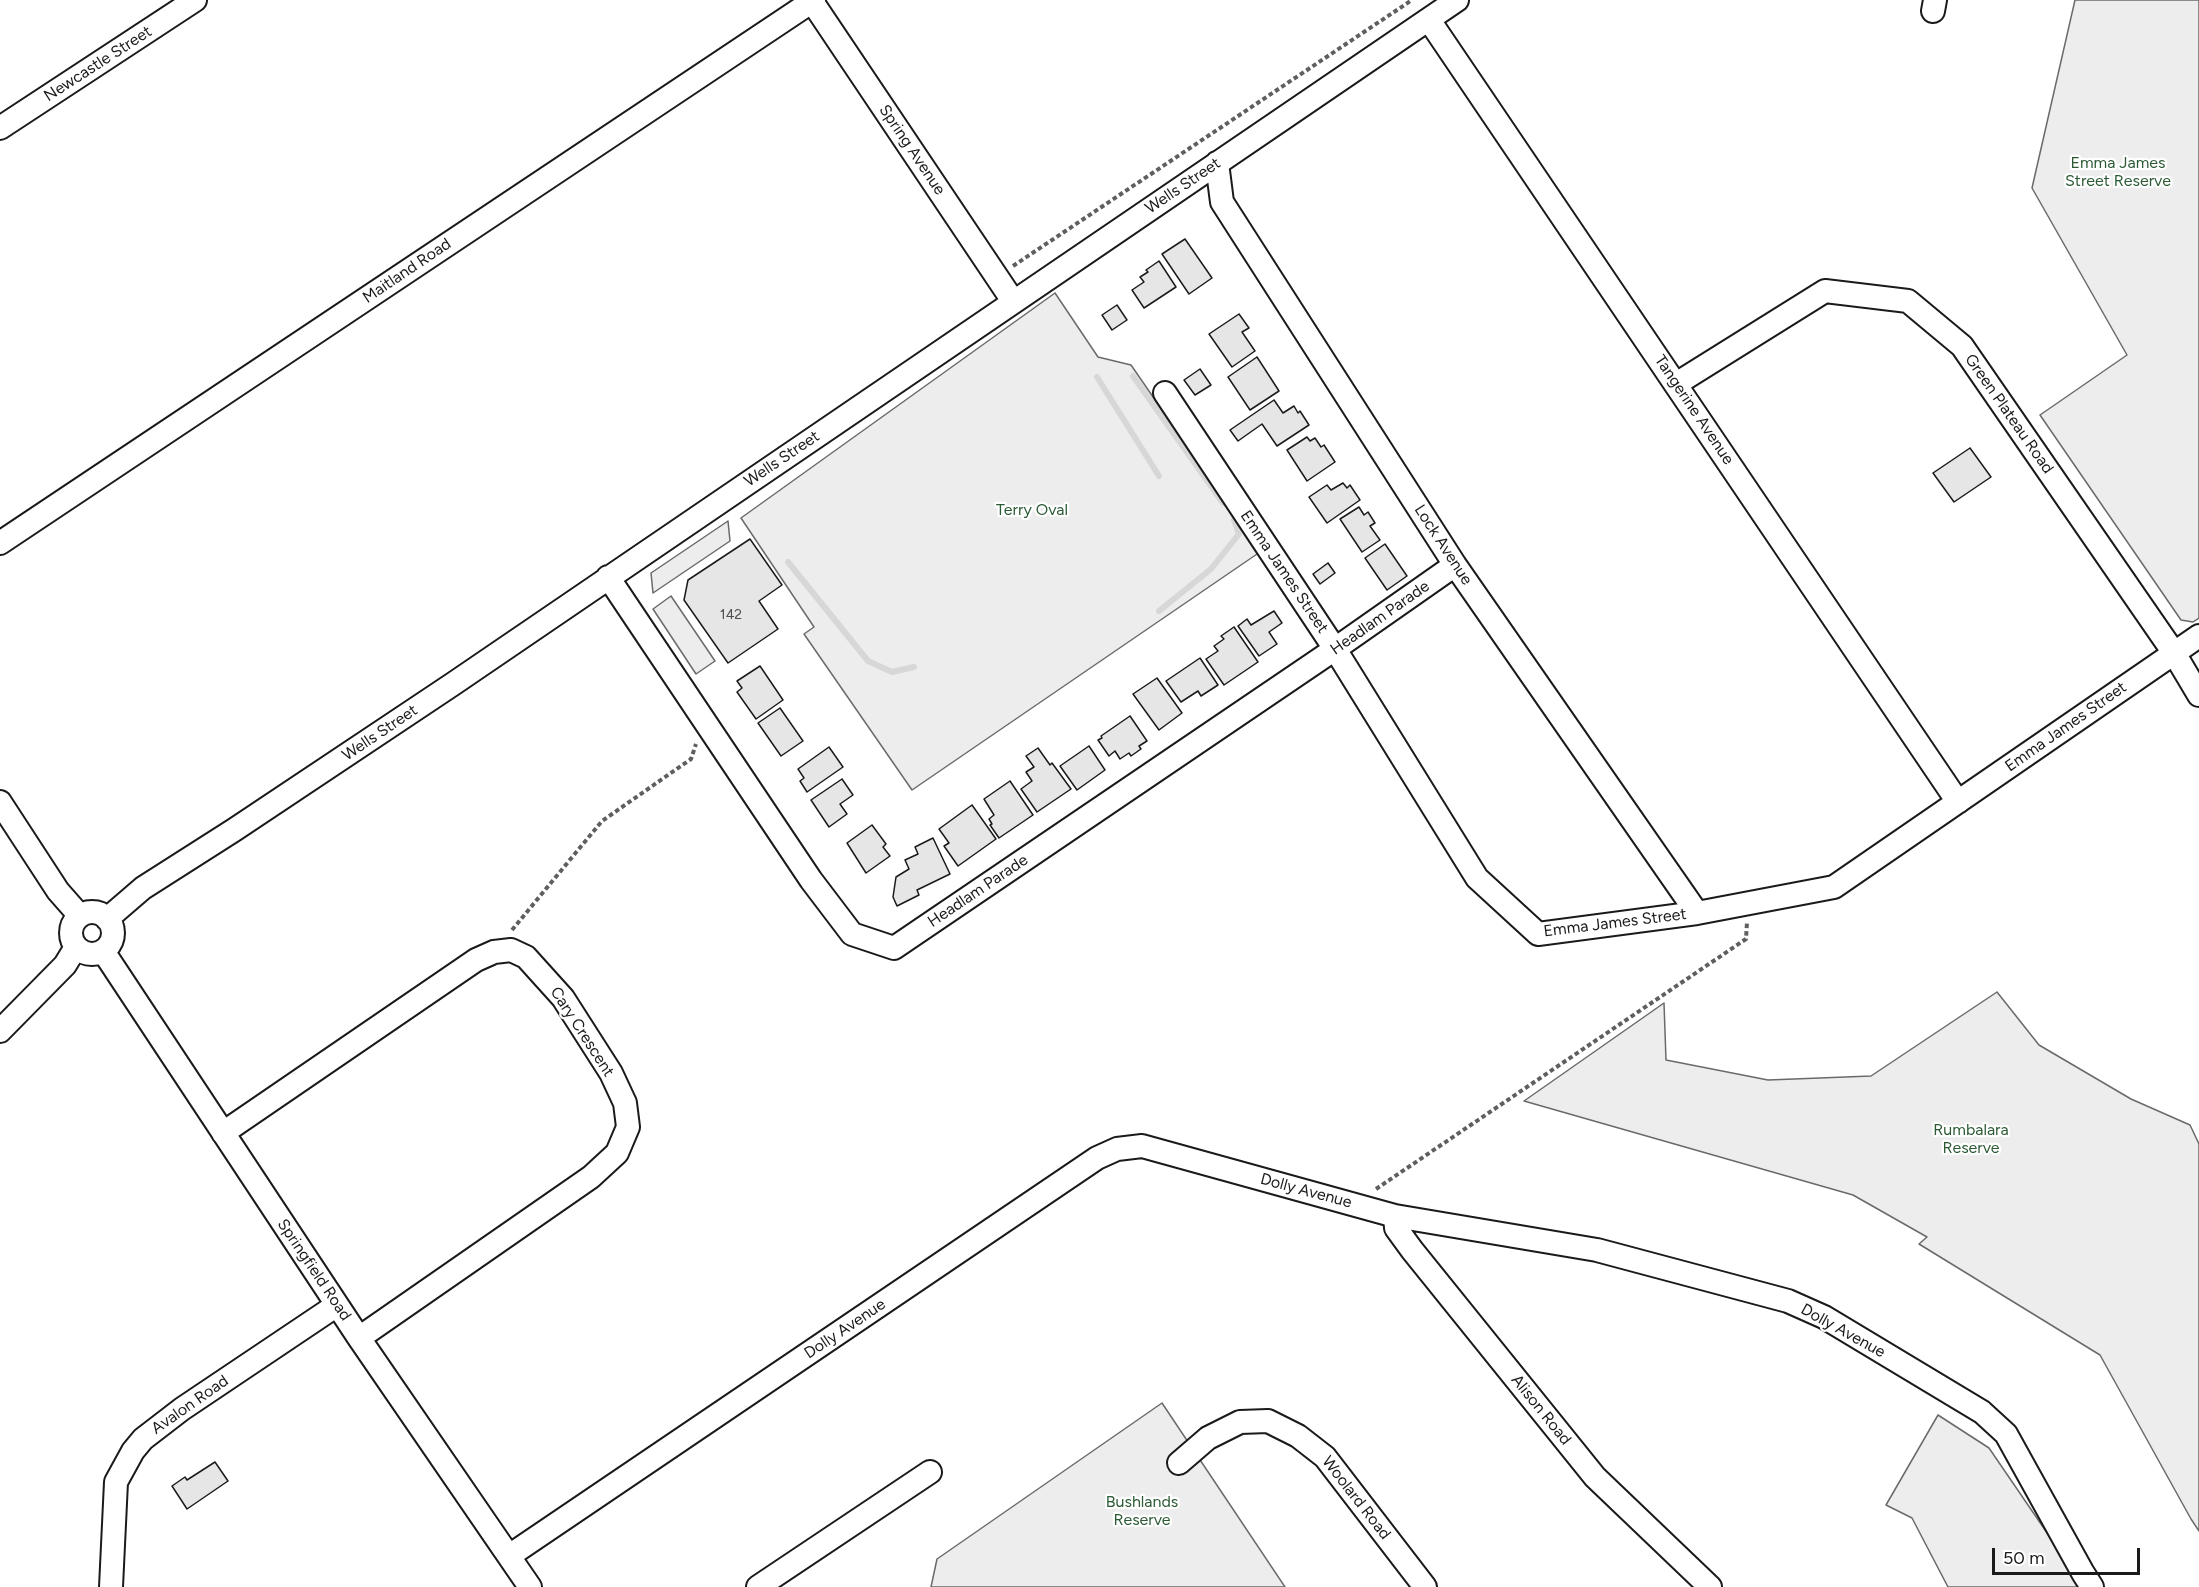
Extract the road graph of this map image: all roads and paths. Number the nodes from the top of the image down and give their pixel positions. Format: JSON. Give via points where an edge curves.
{"nodes":[{"id":1,"x":195,"y":0,"type":"edge"},
{"id":2,"x":812,"y":0,"type":"edge"},
{"id":3,"x":1412,"y":0,"type":"edge"},
{"id":4,"x":1457,"y":0,"type":"edge"},
{"id":5,"x":1429,"y":20,"type":"junction"},
{"id":6,"x":0,"y":128,"type":"edge"},
{"id":7,"x":1217,"y":163,"type":"junction"},
{"id":8,"x":1010,"y":268,"type":"dead end"},
{"id":9,"x":1013,"y":301,"type":"junction"},
{"id":10,"x":1676,"y":384,"type":"junction"},
{"id":11,"x":1165,"y":393,"type":"dead end"},
{"id":12,"x":0,"y":543,"type":"edge"},
{"id":13,"x":1455,"y":565,"type":"junction"},
{"id":14,"x":608,"y":577,"type":"junction"},
{"id":15,"x":2199,"y":636,"type":"edge"},
{"id":16,"x":1335,"y":650,"type":"junction"},
{"id":17,"x":2174,"y":653,"type":"junction"},
{"id":18,"x":2199,"y":695,"type":"edge"},
{"id":19,"x":704,"y":718,"type":"junction"},
{"id":20,"x":0,"y":801,"type":"edge"},
{"id":21,"x":1958,"y":802,"type":"junction"},
{"id":22,"x":1748,"y":903,"type":"junction"},
{"id":23,"x":1697,"y":913,"type":"junction"},
{"id":24,"x":80,"y":916,"type":"junction"},
{"id":25,"x":107,"y":919,"type":"junction"},
{"id":26,"x":76,"y":947,"type":"junction"},
{"id":27,"x":103,"y":951,"type":"junction"},
{"id":28,"x":494,"y":952,"type":"junction"},
{"id":29,"x":0,"y":1031,"type":"edge"},
{"id":30,"x":223,"y":1132,"type":"junction"},
{"id":31,"x":1357,"y":1205,"type":"junction"},
{"id":32,"x":1395,"y":1216,"type":"junction"},
{"id":33,"x":337,"y":1305,"type":"junction"},
{"id":34,"x":359,"y":1338,"type":"junction"},
{"id":35,"x":1179,"y":1462,"type":"dead end"},
{"id":36,"x":930,"y":1472,"type":"dead end"},
{"id":37,"x":509,"y":1556,"type":"junction"},
{"id":38,"x":111,"y":1587,"type":"edge"},
{"id":39,"x":530,"y":1587,"type":"edge"},
{"id":40,"x":758,"y":1587,"type":"edge"},
{"id":41,"x":1425,"y":1587,"type":"edge"},
{"id":42,"x":1710,"y":1587,"type":"edge"},
{"id":43,"x":2092,"y":1587,"type":"edge"}],
"edges":[{"from":1,"to":6,"type":"street","name":"Newcastle Street"},
{"from":2,"to":9,"type":"street","name":"Spring Avenue"},
{"from":2,"to":12,"type":"street","name":"Maitland Road"},
{"from":3,"to":8,"type":"path"},
{"from":4,"to":5,"type":"street","name":"Wells Street"},
{"from":5,"to":7,"type":"street","name":"Wells Street"},
{"from":5,"to":10,"type":"street","name":"Tangerine Avenue"},
{"from":7,"to":9,"type":"street","name":"Wells Street"},
{"from":7,"to":13,"type":"street","name":"Lock Avenue","via":[[1222,202]]},
{"from":9,"to":14,"type":"street","name":"Wells Street"},
{"from":10,"to":17,"type":"street","name":"Green Plateau Road","via":[[1825,291],[1908,301],[1962,346]]},
{"from":10,"to":21,"type":"street","name":"Tangerine Avenue"},
{"from":11,"to":16,"type":"street","name":"Emma James Street"},
{"from":13,"to":16,"type":"street","name":"Headlam Parade"},
{"from":13,"to":23,"type":"street","name":"Lock Avenue"},
{"from":14,"to":19,"type":"street","name":"Headlam Parade"},
{"from":14,"to":25,"type":"street","name":"Wells Street","via":[[143,888]]},
{"from":15,"to":17,"type":"street","name":"Emma James Street"},
{"from":16,"to":19,"type":"street","name":"Headlam Parade","via":[[894,948],[852,934],[810,880]]},
{"from":16,"to":23,"type":"street","name":"Emma James Street","via":[[1477,878],[1538,934]]},
{"from":17,"to":18,"type":"street","name":"Green Plateau Road"},
{"from":17,"to":21,"type":"street","name":"Emma James Street"},
{"from":19,"to":28,"type":"path","via":[[691,759],[602,821]]},
{"from":20,"to":24,"type":"street","via":[[58,891]]},
{"from":21,"to":22,"type":"street","name":"Emma James Street","via":[[1834,887]]},
{"from":22,"to":23,"type":"street","name":"Emma James Street"},
{"from":22,"to":31,"type":"path","via":[[1746,939],[1383,1182]]},
{"from":24,"to":25,"type":"street","via":[[90,912]]},
{"from":24,"to":26,"type":"street","via":[[72,927]]},
{"from":25,"to":27,"type":"street","via":[[112,933]]},
{"from":26,"to":27,"type":"street","via":[[85,953]]},
{"from":26,"to":29,"type":"street","via":[[65,965]]},
{"from":27,"to":30,"type":"street","name":"Springfield Road"},
{"from":28,"to":30,"type":"street","via":[[476,960]]},
{"from":28,"to":34,"type":"street","name":"Cary Crescent","via":[[511,950],[526,957],[563,998],[611,1073],[625,1103],[628,1127],[617,1153],[591,1177]]},
{"from":30,"to":33,"type":"street","name":"Springfield Road"},
{"from":31,"to":32,"type":"street","name":"Dolly Avenue"},
{"from":31,"to":37,"type":"street","name":"Dolly Avenue","via":[[1142,1146],[1117,1149],[1097,1158]]},
{"from":32,"to":42,"type":"street","name":"Alison Road","via":[[1396,1228],[1412,1250],[1595,1478]]},
{"from":32,"to":43,"type":"street","name":"Dolly Avenue","via":[[1597,1250],[1788,1301],[1824,1317],[1982,1412],[2006,1434]]},
{"from":33,"to":34,"type":"street","name":"Springfield Road"},
{"from":33,"to":38,"type":"street","name":"Avalon Road","via":[[182,1409],[133,1451],[116,1482]]},
{"from":34,"to":37,"type":"street","name":"Springfield Road"},
{"from":35,"to":41,"type":"street","name":"Woolard Road","via":[[1208,1438],[1240,1422],[1268,1421],[1298,1436],[1325,1457]]},
{"from":36,"to":40,"type":"street"},
{"from":37,"to":39,"type":"street","name":"Springfield Road"}]}
